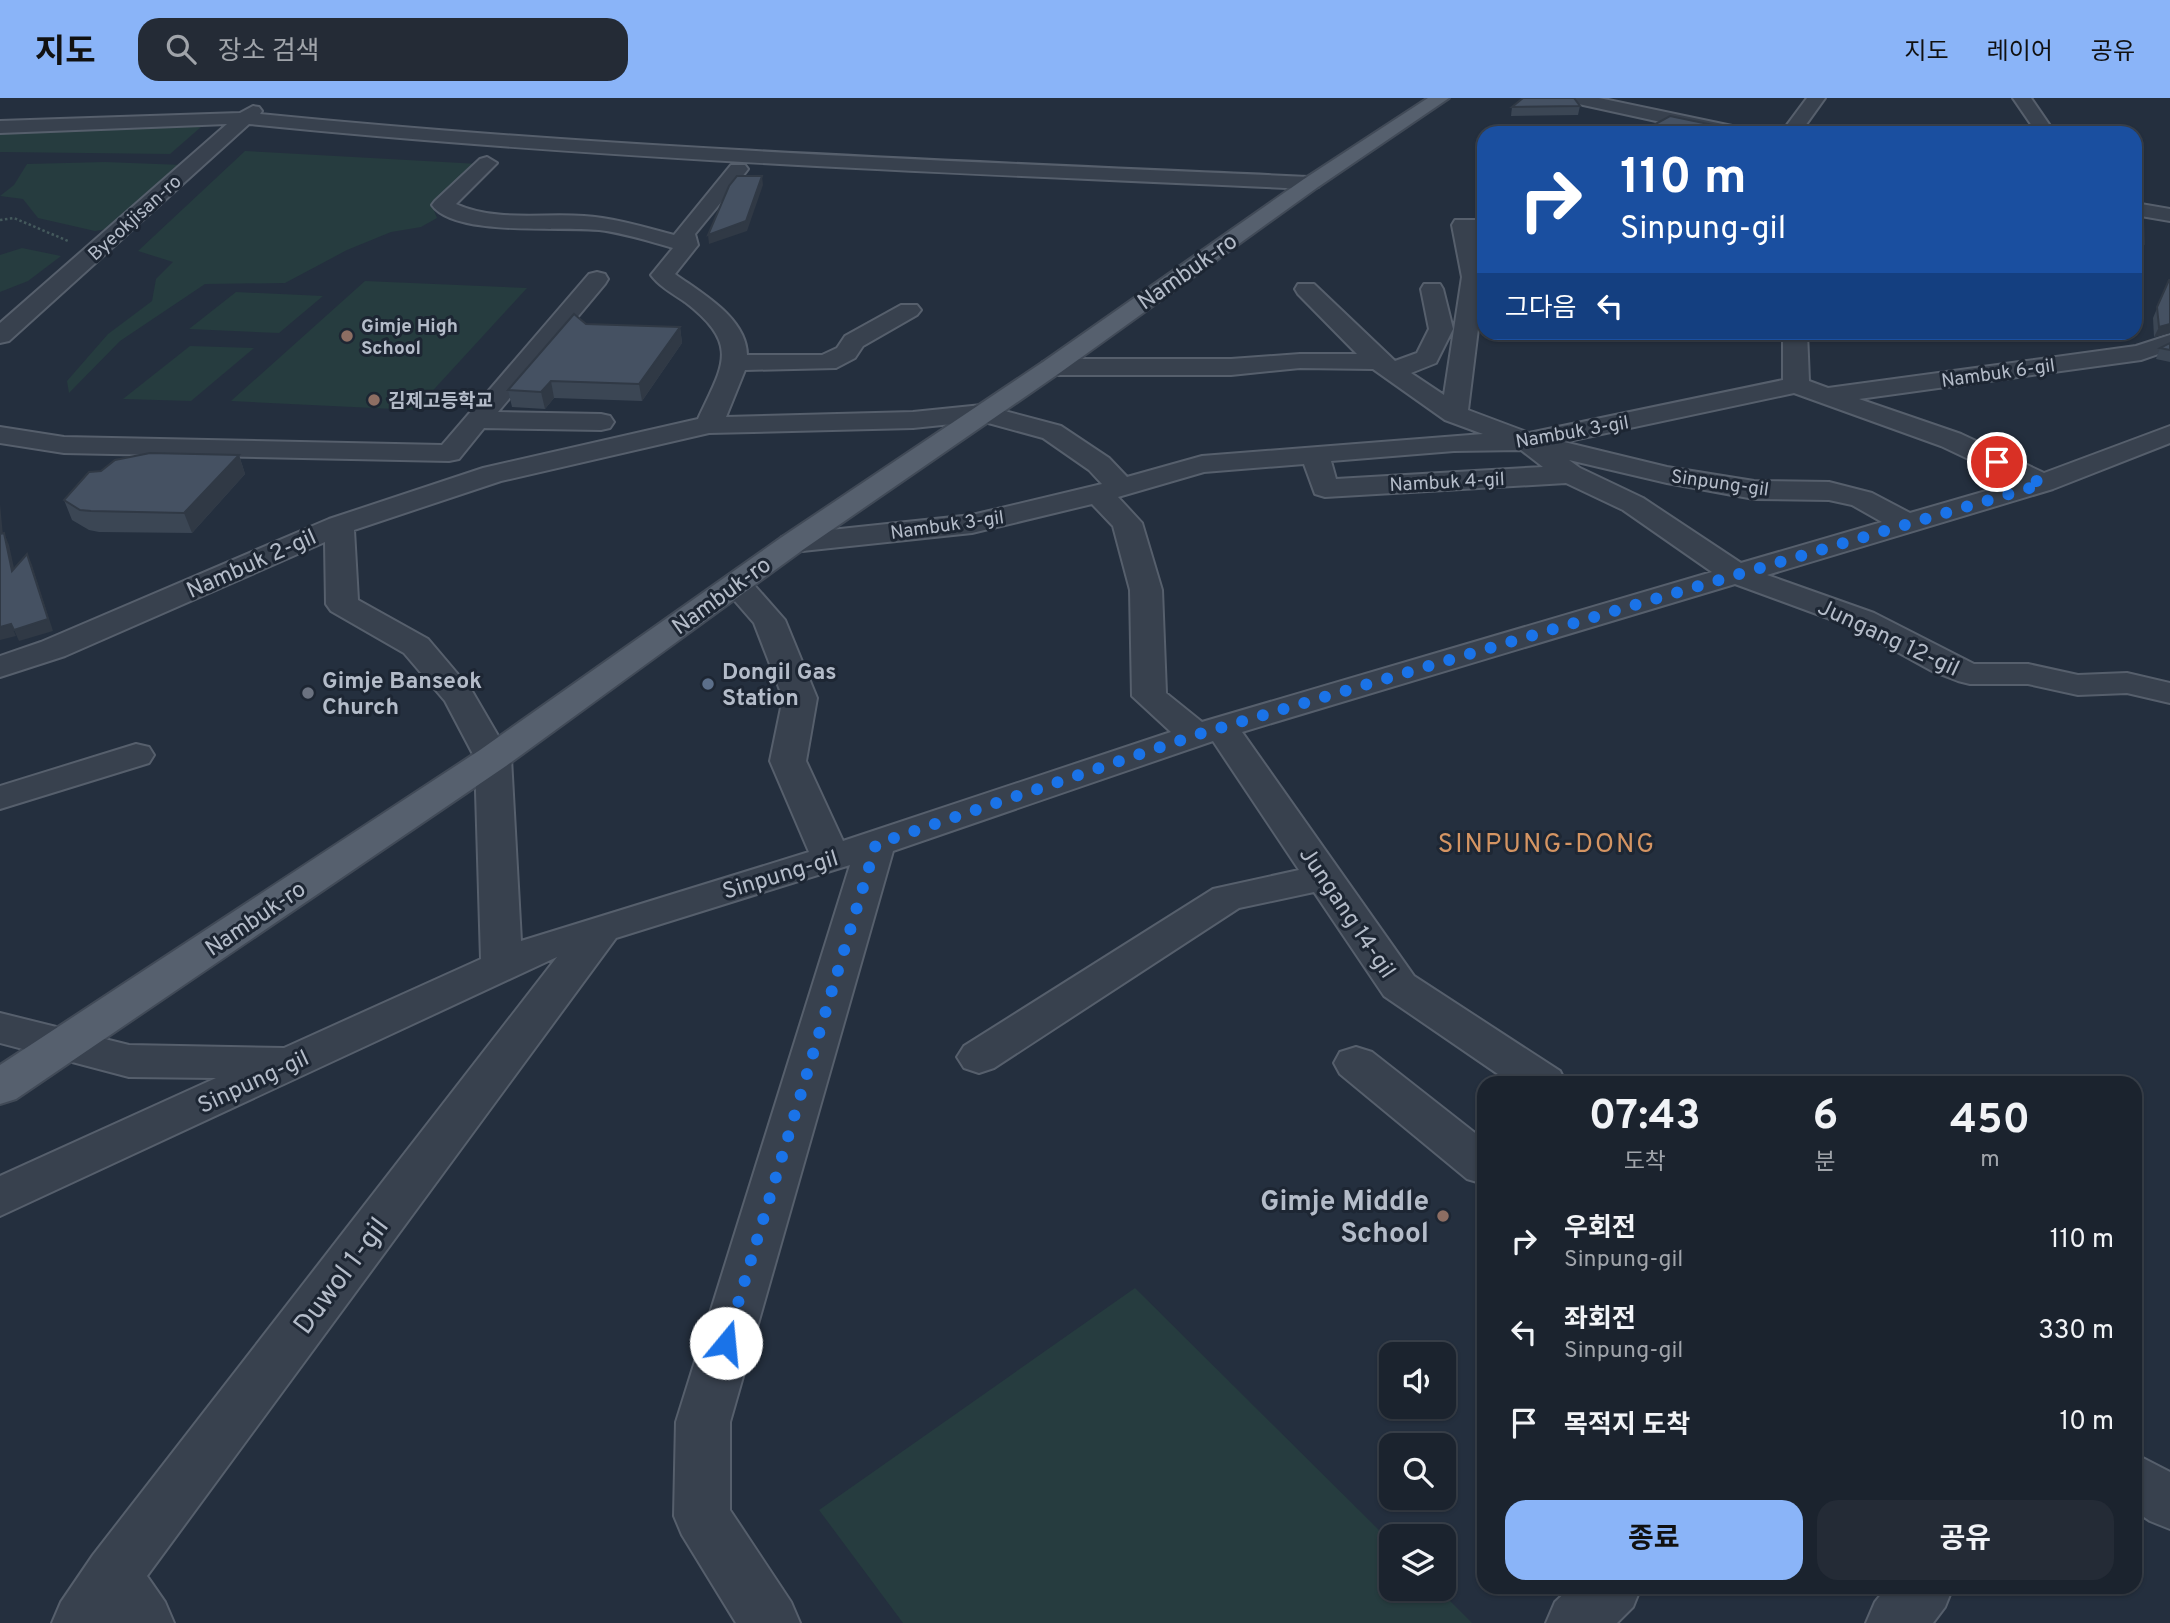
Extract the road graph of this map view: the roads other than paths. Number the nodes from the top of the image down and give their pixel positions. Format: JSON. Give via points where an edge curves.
{"nodes":[{"id":1,"x":268,"y":98,"type":"edge"},
{"id":2,"x":1440,"y":98,"type":"edge"},
{"id":3,"x":1574,"y":98,"type":"edge"},
{"id":4,"x":1816,"y":98,"type":"edge"},
{"id":5,"x":2022,"y":98,"type":"edge"},
{"id":6,"x":245,"y":118,"type":"junction"},
{"id":7,"x":1704,"y":126,"type":"edge"},
{"id":8,"x":1795,"y":126,"type":"edge"},
{"id":9,"x":2041,"y":126,"type":"edge"},
{"id":10,"x":0,"y":127,"type":"edge"},
{"id":11,"x":444,"y":138,"type":"junction"},
{"id":12,"x":431,"y":156,"type":"dead end"},
{"id":13,"x":457,"y":161,"type":"dead end"},
{"id":14,"x":849,"y":162,"type":"junction"},
{"id":15,"x":487,"y":163,"type":"junction"},
{"id":16,"x":581,"y":167,"type":"dead end"},
{"id":17,"x":738,"y":169,"type":"junction"},
{"id":18,"x":648,"y":170,"type":"dead end"},
{"id":19,"x":1311,"y":183,"type":"junction"},
{"id":20,"x":2142,"y":210,"type":"edge"},
{"id":21,"x":2170,"y":215,"type":"edge"},
{"id":22,"x":1474,"y":225,"type":"edge"},
{"id":23,"x":687,"y":245,"type":"junction"},
{"id":24,"x":597,"y":279,"type":"dead end"},
{"id":25,"x":1306,"y":289,"type":"dead end"},
{"id":26,"x":1432,"y":289,"type":"dead end"},
{"id":27,"x":909,"y":310,"type":"dead end"},
{"id":28,"x":2142,"y":335,"type":"edge"},
{"id":29,"x":0,"y":336,"type":"edge"},
{"id":30,"x":1795,"y":340,"type":"edge"},
{"id":31,"x":2170,"y":340,"type":"edge"},
{"id":32,"x":735,"y":362,"type":"junction"},
{"id":33,"x":1052,"y":367,"type":"junction"},
{"id":34,"x":1385,"y":367,"type":"junction"},
{"id":35,"x":1796,"y":385,"type":"junction"},
{"id":36,"x":1824,"y":396,"type":"junction"},
{"id":37,"x":982,"y":413,"type":"junction"},
{"id":38,"x":1454,"y":414,"type":"junction"},
{"id":39,"x":477,"y":420,"type":"junction"},
{"id":40,"x":601,"y":422,"type":"dead end"},
{"id":41,"x":709,"y":425,"type":"junction"},
{"id":42,"x":2170,"y":434,"type":"edge"},
{"id":43,"x":0,"y":435,"type":"edge"},
{"id":44,"x":1528,"y":442,"type":"junction"},
{"id":45,"x":1315,"y":454,"type":"junction"},
{"id":46,"x":1570,"y":474,"type":"junction"},
{"id":47,"x":2043,"y":484,"type":"junction"},
{"id":48,"x":1109,"y":491,"type":"junction"},
{"id":49,"x":339,"y":525,"type":"junction"},
{"id":50,"x":1909,"y":525,"type":"junction"},
{"id":51,"x":793,"y":543,"type":"junction"},
{"id":52,"x":1736,"y":574,"type":"junction"},
{"id":53,"x":737,"y":585,"type":"junction"},
{"id":54,"x":0,"y":667,"type":"edge"},
{"id":55,"x":2170,"y":693,"type":"edge"},
{"id":56,"x":1209,"y":732,"type":"junction"},
{"id":57,"x":136,"y":755,"type":"dead end"},
{"id":58,"x":493,"y":758,"type":"junction"},
{"id":59,"x":0,"y":798,"type":"edge"},
{"id":60,"x":876,"y":844,"type":"junction"},
{"id":61,"x":831,"y":858,"type":"junction"},
{"id":62,"x":1325,"y":877,"type":"junction"},
{"id":63,"x":601,"y":929,"type":"junction"},
{"id":64,"x":502,"y":967,"type":"junction"},
{"id":65,"x":0,"y":1028,"type":"edge"},
{"id":66,"x":66,"y":1046,"type":"junction"},
{"id":67,"x":979,"y":1057,"type":"dead end"},
{"id":68,"x":1356,"y":1063,"type":"dead end"},
{"id":69,"x":290,"y":1064,"type":"junction"},
{"id":70,"x":1534,"y":1076,"type":"edge"},
{"id":71,"x":0,"y":1087,"type":"edge"},
{"id":72,"x":1477,"y":1160,"type":"edge"},
{"id":73,"x":0,"y":1198,"type":"edge"},
{"id":74,"x":2142,"y":1485,"type":"edge"},
{"id":75,"x":2170,"y":1503,"type":"edge"},
{"id":76,"x":113,"y":1575,"type":"junction"},
{"id":77,"x":1605,"y":1594,"type":"edge"},
{"id":78,"x":1919,"y":1594,"type":"edge"},
{"id":79,"x":82,"y":1623,"type":"edge"},
{"id":80,"x":144,"y":1623,"type":"edge"},
{"id":81,"x":770,"y":1623,"type":"edge"},
{"id":82,"x":1576,"y":1623,"type":"edge"},
{"id":83,"x":1896,"y":1623,"type":"edge"}],
"edges":[{"from":1,"to":6,"type":"street","name":"Byeokjisan-ro"},
{"from":2,"to":19,"type":"main road","name":"Nambuk-ro"},
{"from":3,"to":7,"type":"street"},
{"from":4,"to":8,"type":"street"},
{"from":5,"to":9,"type":"street"},
{"from":6,"to":10,"type":"street"},
{"from":6,"to":11,"type":"street"},
{"from":6,"to":29,"type":"street","name":"Byeokjisan-ro"},
{"from":11,"to":12,"type":"street","via":[[424,153]]},
{"from":11,"to":14,"type":"street"},
{"from":13,"to":15,"type":"street"},
{"from":14,"to":17,"type":"street"},
{"from":14,"to":19,"type":"street"},
{"from":15,"to":16,"type":"street","via":[[563,162]]},
{"from":15,"to":23,"type":"street","via":[[442,205],[460,216],[601,224]]},
{"from":17,"to":18,"type":"street"},
{"from":17,"to":23,"type":"street","via":[[684,233]]},
{"from":19,"to":33,"type":"main road","name":"Nambuk-ro"},
{"from":20,"to":21,"type":"street"},
{"from":22,"to":38,"type":"street"},
{"from":23,"to":32,"type":"street","via":[[662,275],[725,324],[735,343]]},
{"from":24,"to":39,"type":"street"},
{"from":25,"to":34,"type":"street","name":"Nambuk 4-gil"},
{"from":26,"to":34,"type":"street","via":[[1441,329],[1427,358]]},
{"from":27,"to":32,"type":"street","via":[[854,341],[846,353],[827,363]]},
{"from":28,"to":31,"type":"street"},
{"from":30,"to":35,"type":"street"},
{"from":31,"to":36,"type":"street","name":"Nambuk 6-gil","via":[[2141,353]]},
{"from":32,"to":41,"type":"street"},
{"from":33,"to":34,"type":"street","via":[[1231,367],[1300,361]]},
{"from":33,"to":37,"type":"main road","name":"Nambuk-ro"},
{"from":34,"to":38,"type":"street","name":"Nambuk 4-gil"},
{"from":35,"to":36,"type":"street"},
{"from":35,"to":44,"type":"street","name":"Nambuk 3-gil"},
{"from":36,"to":47,"type":"street","via":[[1951,440]]},
{"from":37,"to":41,"type":"street","via":[[913,420]]},
{"from":37,"to":48,"type":"street","via":[[1052,432],[1099,464]]},
{"from":37,"to":51,"type":"main road","name":"Nambuk-ro"},
{"from":38,"to":44,"type":"street","name":"Nambuk 4-gil"},
{"from":39,"to":40,"type":"street"},
{"from":39,"to":43,"type":"street","via":[[449,453],[64,445]]},
{"from":41,"to":49,"type":"street","via":[[493,474]]},
{"from":42,"to":47,"type":"street","name":"Sinpung-gil"},
{"from":44,"to":45,"type":"street","name":"Nambuk 3-gil"},
{"from":44,"to":46,"type":"street","name":"Nambuk 4-gil"},
{"from":44,"to":50,"type":"street","name":"Sinpung-gil","via":[[1754,490],[1829,491],[1862,499]]},
{"from":45,"to":46,"type":"street","name":"Nambuk 4-gil","via":[[1325,488]]},
{"from":45,"to":48,"type":"street","name":"Nambuk 3-gil","via":[[1202,464]]},
{"from":46,"to":52,"type":"street","name":"Nambuk 4-gil","via":[[1633,504]]},
{"from":47,"to":50,"type":"street","name":"Sinpung-gil"},
{"from":48,"to":51,"type":"street","name":"Nambuk 3-gil","via":[[972,524]]},
{"from":48,"to":56,"type":"street","via":[[1127,523],[1146,590],[1149,696]]},
{"from":49,"to":54,"type":"street","name":"Nambuk 2-gil","via":[[53,649]]},
{"from":49,"to":58,"type":"street","name":"Nambuk 2-gil","via":[[342,604],[415,646],[460,698]]},
{"from":50,"to":52,"type":"street","name":"Sinpung-gil"},
{"from":51,"to":53,"type":"main road","name":"Nambuk-ro"},
{"from":52,"to":55,"type":"street","name":"Jungang 12-gil","via":[[1863,620],[1970,674],[2028,674],[2078,685],[2127,683]]},
{"from":52,"to":56,"type":"street","name":"Sinpung-gil"},
{"from":53,"to":58,"type":"main road","name":"Nambuk-ro"},
{"from":53,"to":61,"type":"street","via":[[769,620],[800,698],[788,761]]},
{"from":56,"to":60,"type":"street","name":"Sinpung-gil"},
{"from":56,"to":62,"type":"street","name":"Jungang 14-gil"},
{"from":57,"to":59,"type":"street"},
{"from":58,"to":64,"type":"street"},
{"from":58,"to":66,"type":"main road","name":"Nambuk-ro"},
{"from":60,"to":61,"type":"street","name":"Sinpung-gil"},
{"from":60,"to":81,"type":"street","via":[[703,1422],[702,1516]]},
{"from":61,"to":63,"type":"street","name":"Sinpung-gil"},
{"from":62,"to":67,"type":"street","via":[[1227,898]]},
{"from":62,"to":70,"type":"street","name":"Jungang 14-gil","via":[[1399,986]]},
{"from":63,"to":64,"type":"street","name":"Sinpung-gil"},
{"from":63,"to":76,"type":"street","name":"Duwol 1-gil"},
{"from":64,"to":69,"type":"street","name":"Sinpung-gil"},
{"from":65,"to":66,"type":"street"},
{"from":66,"to":69,"type":"street","via":[[129,1061]]},
{"from":66,"to":71,"type":"main road","name":"Nambuk-ro"},
{"from":68,"to":72,"type":"street"},
{"from":69,"to":73,"type":"street","name":"Sinpung-gil"},
{"from":74,"to":75,"type":"street"},
{"from":76,"to":79,"type":"street","name":"Duwol 1-gil"},
{"from":76,"to":80,"type":"street"},
{"from":77,"to":82,"type":"street"},
{"from":78,"to":83,"type":"street"}]}
